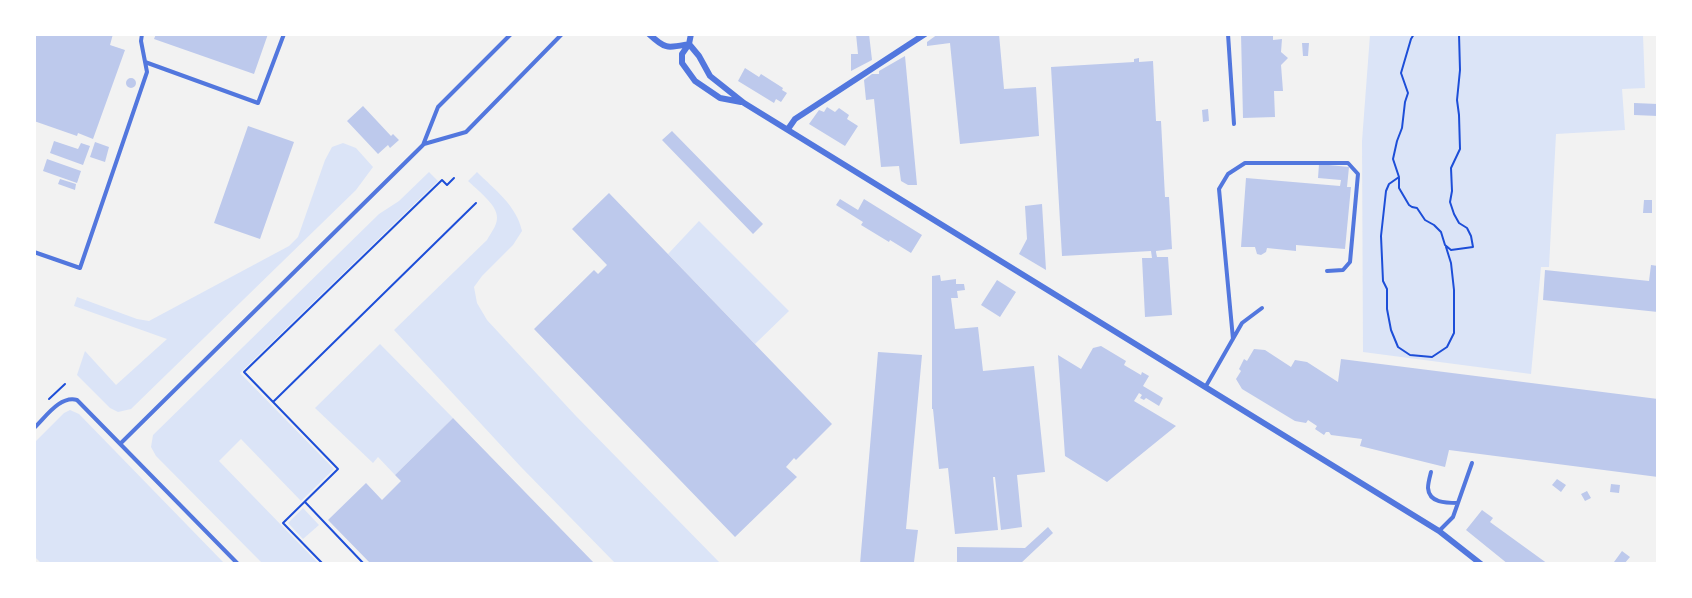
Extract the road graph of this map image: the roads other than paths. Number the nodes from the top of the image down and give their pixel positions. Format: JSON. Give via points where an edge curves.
{"nodes":[{"id":1,"x":142,"y":34,"type":"edge"},
{"id":2,"x":284,"y":34,"type":"edge"},
{"id":3,"x":511,"y":34,"type":"edge"},
{"id":4,"x":562,"y":34,"type":"edge"},
{"id":5,"x":649,"y":34,"type":"edge"},
{"id":6,"x":691,"y":34,"type":"edge"},
{"id":7,"x":926,"y":34,"type":"edge"},
{"id":8,"x":1228,"y":34,"type":"edge"},
{"id":9,"x":689,"y":44,"type":"junction"},
{"id":10,"x":145,"y":62,"type":"junction"},
{"id":11,"x":744,"y":103,"type":"junction"},
{"id":12,"x":1234,"y":124,"type":"dead end"},
{"id":13,"x":788,"y":129,"type":"junction"},
{"id":14,"x":423,"y":145,"type":"junction"},
{"id":15,"x":34,"y":252,"type":"edge"},
{"id":16,"x":1327,"y":271,"type":"dead end"},
{"id":17,"x":1262,"y":309,"type":"dead end"},
{"id":18,"x":1233,"y":339,"type":"junction"},
{"id":19,"x":1205,"y":387,"type":"junction"},
{"id":20,"x":34,"y":428,"type":"edge"},
{"id":21,"x":121,"y":443,"type":"junction"},
{"id":22,"x":1472,"y":463,"type":"dead end"},
{"id":23,"x":1431,"y":472,"type":"dead end"},
{"id":24,"x":1458,"y":503,"type":"junction"},
{"id":25,"x":1440,"y":531,"type":"junction"},
{"id":26,"x":238,"y":564,"type":"edge"},
{"id":27,"x":1481,"y":564,"type":"edge"}],
"edges":[{"from":1,"to":10,"type":"lane"},
{"from":2,"to":10,"type":"lane","via":[[258,103]]},
{"from":3,"to":14,"type":"lane","via":[[438,107]]},
{"from":4,"to":14,"type":"lane","via":[[466,132]]},
{"from":5,"to":9,"type":"street","via":[[661,46]]},
{"from":6,"to":9,"type":"street"},
{"from":7,"to":13,"type":"street","via":[[795,118]]},
{"from":8,"to":12,"type":"lane"},
{"from":9,"to":11,"type":"street","via":[[710,76]]},
{"from":9,"to":11,"type":"street","via":[[682,54],[682,63],[695,81],[720,98]]},
{"from":10,"to":15,"type":"lane","via":[[147,72],[80,268]]},
{"from":11,"to":13,"type":"street"},
{"from":13,"to":19,"type":"street"},
{"from":14,"to":21,"type":"lane"},
{"from":16,"to":18,"type":"lane","via":[[1343,270],[1350,262],[1358,174],[1348,163],[1245,163],[1228,174],[1219,189]]},
{"from":17,"to":18,"type":"lane","via":[[1242,323]]},
{"from":18,"to":19,"type":"lane"},
{"from":19,"to":25,"type":"street"},
{"from":20,"to":21,"type":"lane","via":[[62,402],[71,399],[82,404]]},
{"from":21,"to":26,"type":"lane"},
{"from":22,"to":24,"type":"lane"},
{"from":23,"to":24,"type":"lane","via":[[1431,495],[1442,503]]},
{"from":24,"to":25,"type":"lane","via":[[1453,517]]},
{"from":25,"to":27,"type":"street"}]}
